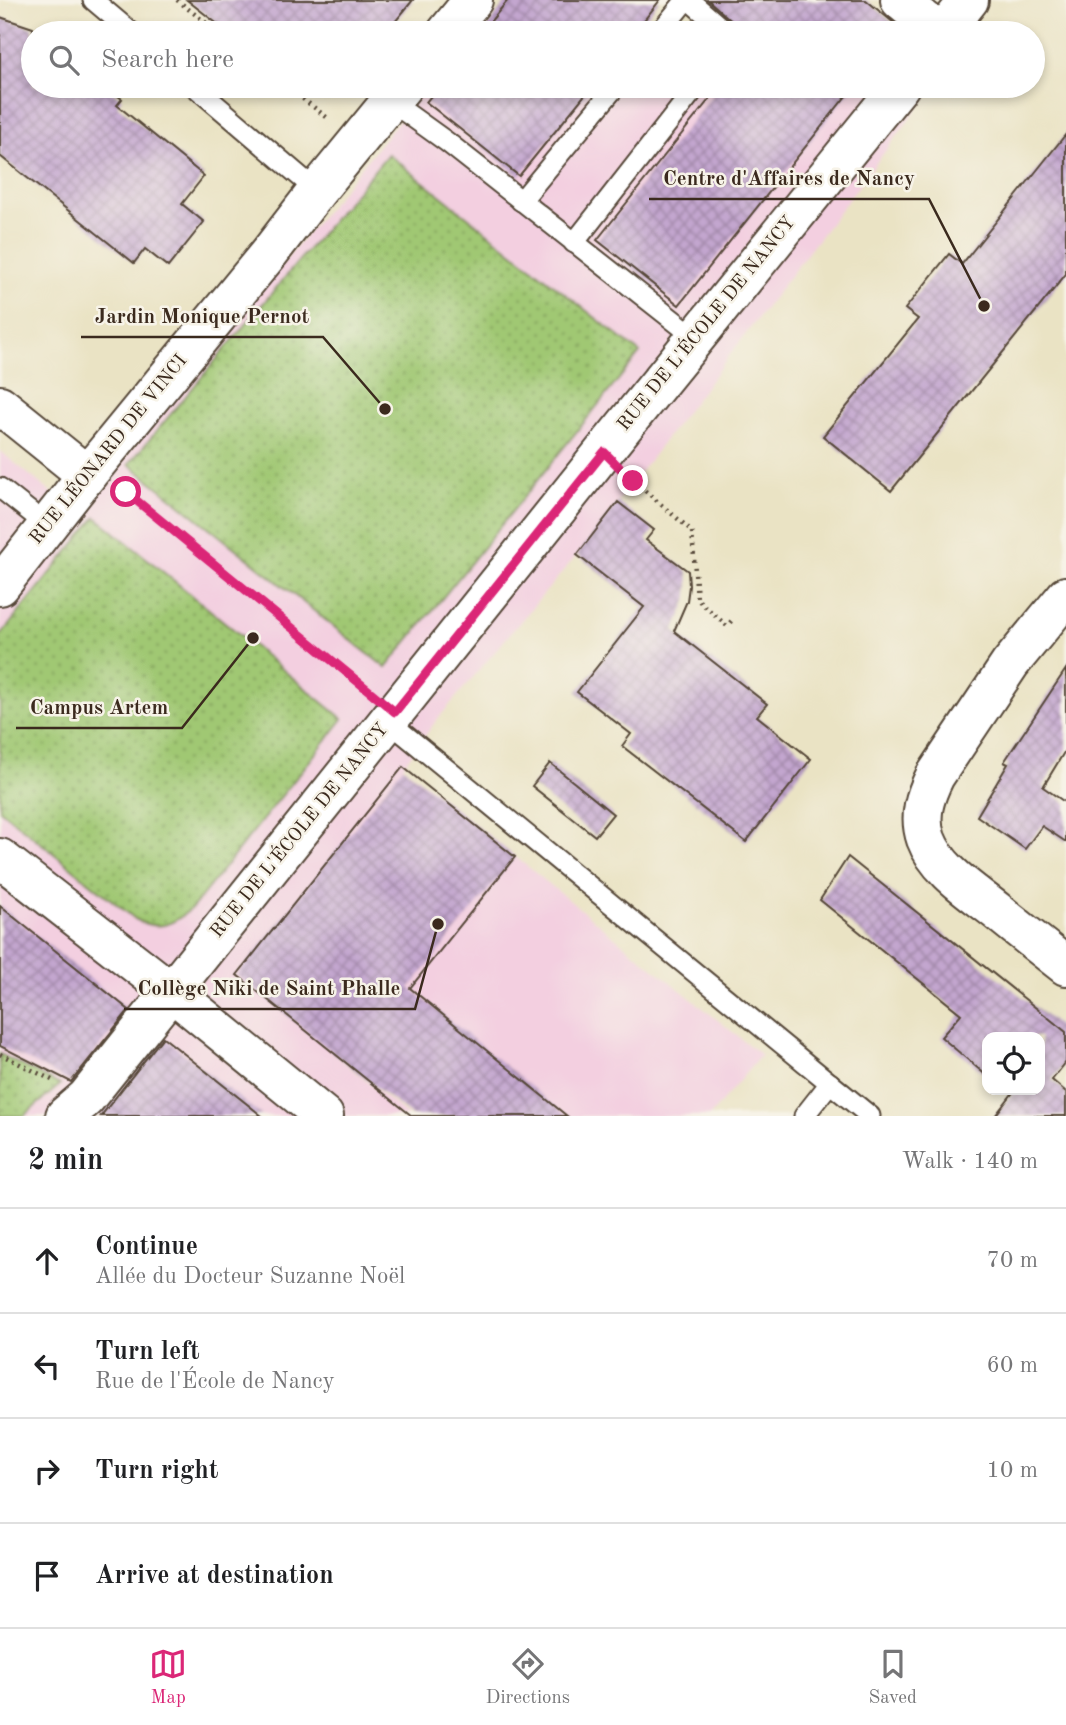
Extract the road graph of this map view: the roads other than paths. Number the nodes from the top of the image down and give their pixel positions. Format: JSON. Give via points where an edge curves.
{"nodes":[{"id":1,"x":93,"y":0,"type":"edge"},
{"id":2,"x":473,"y":0,"type":"edge"},
{"id":3,"x":688,"y":0,"type":"edge"},
{"id":4,"x":900,"y":0,"type":"edge"},
{"id":5,"x":969,"y":0,"type":"edge"},
{"id":6,"x":118,"y":21,"type":"edge"},
{"id":7,"x":456,"y":21,"type":"edge"},
{"id":8,"x":670,"y":21,"type":"edge"},
{"id":9,"x":713,"y":21,"type":"edge"},
{"id":10,"x":926,"y":21,"type":"edge"},
{"id":11,"x":951,"y":21,"type":"edge"},
{"id":12,"x":208,"y":98,"type":"edge"},
{"id":13,"x":394,"y":98,"type":"edge"},
{"id":14,"x":401,"y":98,"type":"edge"},
{"id":15,"x":606,"y":98,"type":"edge"},
{"id":16,"x":688,"y":98,"type":"edge"},
{"id":17,"x":890,"y":98,"type":"edge"},
{"id":18,"x":317,"y":191,"type":"junction"},
{"id":19,"x":521,"y":201,"type":"junction"},
{"id":20,"x":575,"y":243,"type":"junction"},
{"id":21,"x":696,"y":338,"type":"junction"},
{"id":22,"x":0,"y":405,"type":"edge"},
{"id":23,"x":87,"y":475,"type":"junction"},
{"id":24,"x":0,"y":488,"type":"edge"},
{"id":25,"x":48,"y":526,"type":"junction"},
{"id":26,"x":0,"y":586,"type":"edge"},
{"id":27,"x":1066,"y":596,"type":"edge"},
{"id":28,"x":391,"y":717,"type":"junction"},
{"id":29,"x":0,"y":858,"type":"edge"},
{"id":30,"x":1066,"y":966,"type":"edge"},
{"id":31,"x":172,"y":992,"type":"junction"},
{"id":32,"x":830,"y":1083,"type":"junction"},
{"id":33,"x":65,"y":1116,"type":"edge"},
{"id":34,"x":324,"y":1116,"type":"edge"},
{"id":35,"x":804,"y":1116,"type":"edge"},
{"id":36,"x":870,"y":1116,"type":"edge"}],
"edges":[{"from":1,"to":6,"type":"lane"},
{"from":2,"to":7,"type":"street"},
{"from":3,"to":8,"type":"lane"},
{"from":3,"to":9,"type":"lane"},
{"from":4,"to":10,"type":"street"},
{"from":5,"to":11,"type":"street"},
{"from":12,"to":18,"type":"lane"},
{"from":13,"to":18,"type":"street","name":"RUE LÉONARD DE VINCI"},
{"from":14,"to":19,"type":"lane"},
{"from":15,"to":19,"type":"lane"},
{"from":16,"to":20,"type":"lane"},
{"from":17,"to":21,"type":"street","name":"RUE DE L'ÉCOLE DE NANCY"},
{"from":18,"to":23,"type":"street","name":"RUE LÉONARD DE VINCI"},
{"from":19,"to":20,"type":"lane"},
{"from":20,"to":21,"type":"lane"},
{"from":21,"to":28,"type":"street","name":"RUE DE L'ÉCOLE DE NANCY"},
{"from":22,"to":23,"type":"street"},
{"from":23,"to":25,"type":"street","name":"RUE LÉONARD DE VINCI"},
{"from":24,"to":25,"type":"lane"},
{"from":25,"to":26,"type":"street","name":"RUE LÉONARD DE VINCI"},
{"from":27,"to":30,"type":"street","via":[[1010,664],[935,776],[926,793],[922,820],[931,849],[952,876]]},
{"from":28,"to":31,"type":"street","name":"RUE DE L'ÉCOLE DE NANCY"},
{"from":28,"to":32,"type":"lane"},
{"from":29,"to":31,"type":"street"},
{"from":31,"to":33,"type":"street","name":"RUE DE L'ÉCOLE DE NANCY","via":[[86,1098]]},
{"from":31,"to":34,"type":"street"},
{"from":32,"to":35,"type":"lane"},
{"from":32,"to":36,"type":"lane"}]}
